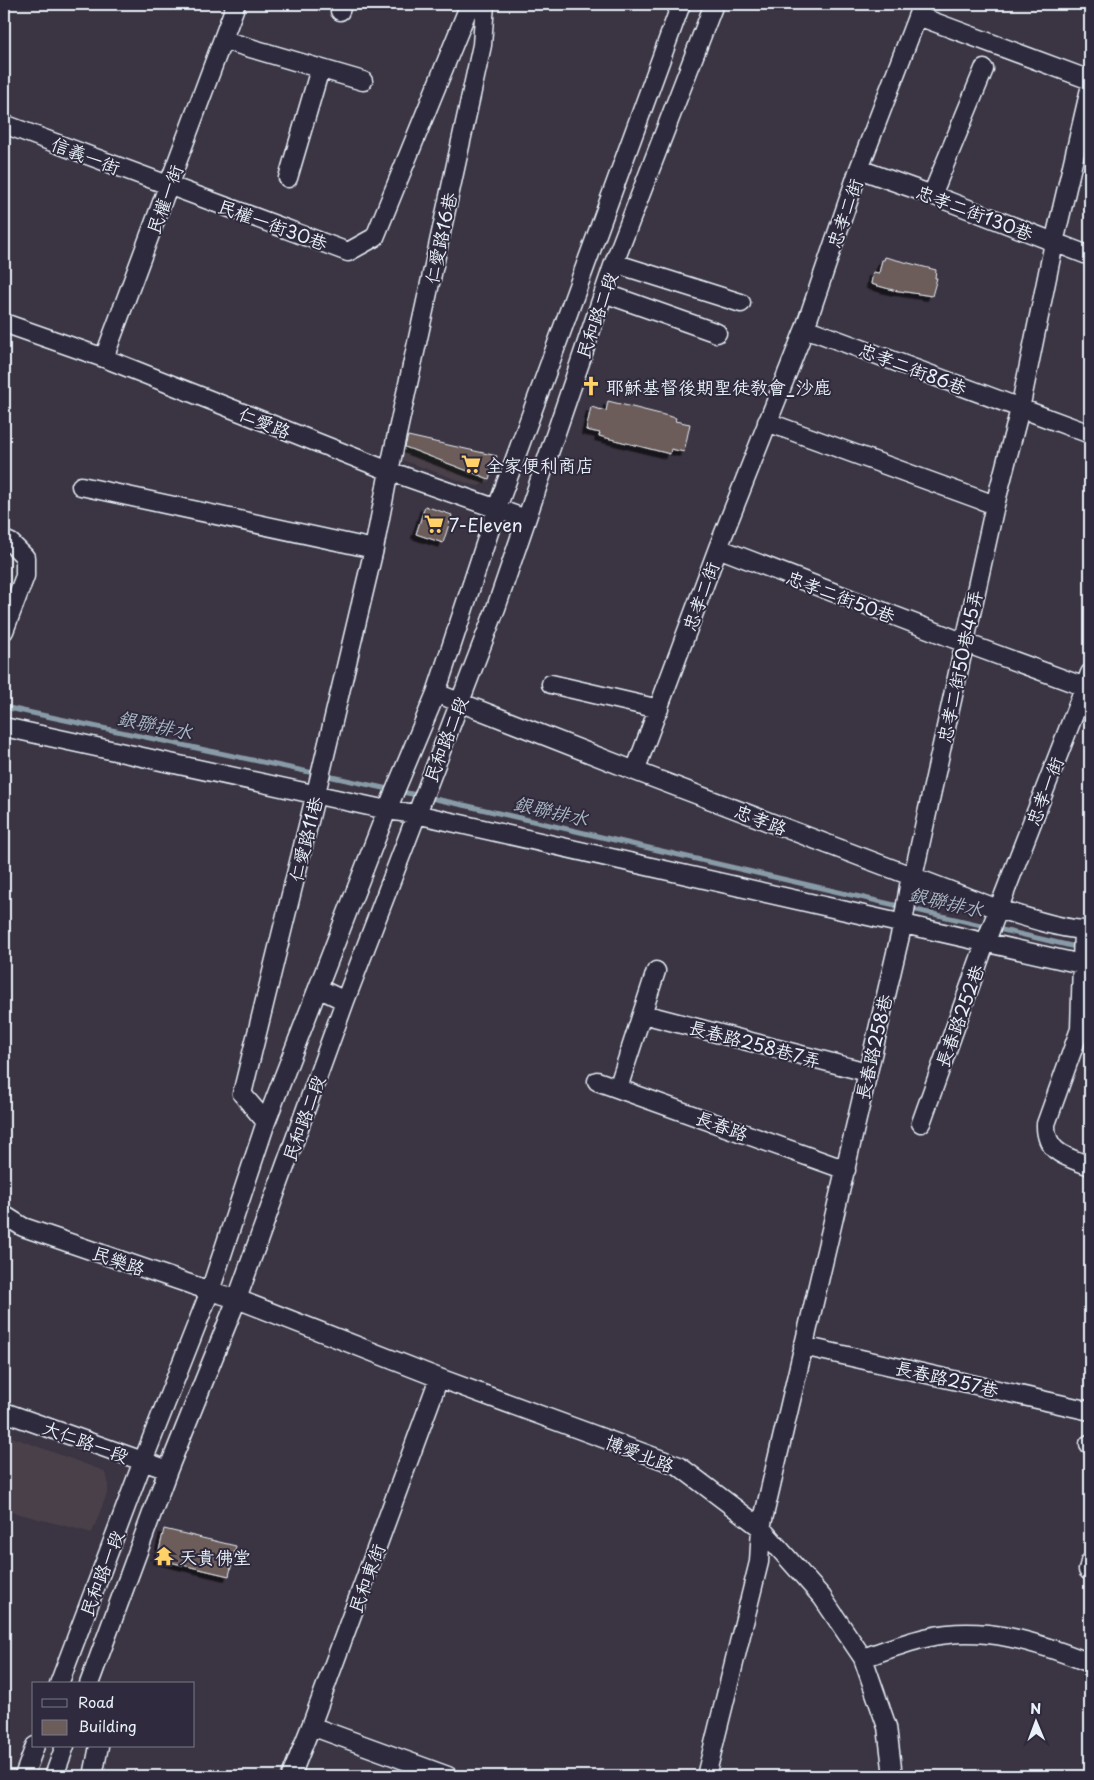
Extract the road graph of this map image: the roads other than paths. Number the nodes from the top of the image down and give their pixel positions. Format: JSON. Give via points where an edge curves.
{"nodes":[{"id":1,"x":236,"y":4,"type":"edge"},
{"id":2,"x":470,"y":4,"type":"edge"},
{"id":3,"x":485,"y":4,"type":"edge"},
{"id":4,"x":680,"y":4,"type":"edge"},
{"id":5,"x":714,"y":4,"type":"edge"},
{"id":6,"x":920,"y":10,"type":"edge"},
{"id":7,"x":223,"y":40,"type":"junction"},
{"id":8,"x":320,"y":69,"type":"junction"},
{"id":9,"x":984,"y":69,"type":"dead end"},
{"id":10,"x":1090,"y":80,"type":"edge"},
{"id":11,"x":362,"y":81,"type":"dead end"},
{"id":12,"x":1090,"y":89,"type":"edge"},
{"id":13,"x":4,"y":124,"type":"edge"},
{"id":14,"x":859,"y":169,"type":"junction"},
{"id":15,"x":288,"y":178,"type":"dead end"},
{"id":16,"x":168,"y":186,"type":"junction"},
{"id":17,"x":932,"y":195,"type":"junction"},
{"id":18,"x":1054,"y":243,"type":"junction"},
{"id":19,"x":1090,"y":256,"type":"edge"},
{"id":20,"x":614,"y":263,"type":"junction"},
{"id":21,"x":604,"y":293,"type":"junction"},
{"id":22,"x":741,"y":303,"type":"dead end"},
{"id":23,"x":4,"y":323,"type":"edge"},
{"id":24,"x":805,"y":328,"type":"junction"},
{"id":25,"x":717,"y":333,"type":"dead end"},
{"id":26,"x":104,"y":358,"type":"junction"},
{"id":27,"x":1020,"y":409,"type":"junction"},
{"id":28,"x":767,"y":422,"type":"junction"},
{"id":29,"x":1090,"y":434,"type":"edge"},
{"id":30,"x":389,"y":471,"type":"junction"},
{"id":31,"x":81,"y":486,"type":"dead end"},
{"id":32,"x":995,"y":505,"type":"junction"},
{"id":33,"x":497,"y":508,"type":"junction"},
{"id":34,"x":526,"y":519,"type":"junction"},
{"id":35,"x":4,"y":540,"type":"edge"},
{"id":36,"x":718,"y":548,"type":"junction"},
{"id":37,"x":374,"y":549,"type":"junction"},
{"id":38,"x":4,"y":631,"type":"edge"},
{"id":39,"x":965,"y":643,"type":"junction"},
{"id":40,"x":1088,"y":680,"type":"edge"},
{"id":41,"x":551,"y":684,"type":"dead end"},
{"id":42,"x":436,"y":693,"type":"junction"},
{"id":43,"x":460,"y":702,"type":"junction"},
{"id":44,"x":659,"y":709,"type":"junction"},
{"id":45,"x":4,"y":726,"type":"edge"},
{"id":46,"x":635,"y":771,"type":"junction"},
{"id":47,"x":316,"y":793,"type":"junction"},
{"id":48,"x":388,"y":810,"type":"junction"},
{"id":49,"x":416,"y":814,"type":"junction"},
{"id":50,"x":912,"y":877,"type":"junction"},
{"id":51,"x":998,"y":910,"type":"junction"},
{"id":52,"x":903,"y":923,"type":"junction"},
{"id":53,"x":1087,"y":930,"type":"edge"},
{"id":54,"x":986,"y":941,"type":"junction"},
{"id":55,"x":1086,"y":965,"type":"edge"},
{"id":56,"x":656,"y":971,"type":"dead end"},
{"id":57,"x":318,"y":988,"type":"junction"},
{"id":58,"x":345,"y":1001,"type":"junction"},
{"id":59,"x":643,"y":1014,"type":"junction"},
{"id":60,"x":1085,"y":1030,"type":"edge"},
{"id":61,"x":867,"y":1072,"type":"junction"},
{"id":62,"x":597,"y":1080,"type":"dead end"},
{"id":63,"x":618,"y":1088,"type":"junction"},
{"id":64,"x":266,"y":1122,"type":"junction"},
{"id":65,"x":921,"y":1123,"type":"dead end"},
{"id":66,"x":1090,"y":1166,"type":"edge"},
{"id":67,"x":846,"y":1170,"type":"junction"},
{"id":68,"x":4,"y":1215,"type":"edge"},
{"id":69,"x":210,"y":1291,"type":"junction"},
{"id":70,"x":237,"y":1299,"type":"junction"},
{"id":71,"x":803,"y":1346,"type":"junction"},
{"id":72,"x":439,"y":1378,"type":"junction"},
{"id":73,"x":1090,"y":1411,"type":"edge"},
{"id":74,"x":4,"y":1412,"type":"edge"},
{"id":75,"x":143,"y":1461,"type":"junction"},
{"id":76,"x":168,"y":1470,"type":"junction"},
{"id":77,"x":761,"y":1528,"type":"junction"},
{"id":78,"x":862,"y":1658,"type":"junction"},
{"id":79,"x":1090,"y":1663,"type":"edge"},
{"id":80,"x":60,"y":1682,"type":"edge"},
{"id":81,"x":90,"y":1682,"type":"edge"},
{"id":82,"x":311,"y":1726,"type":"junction"},
{"id":83,"x":34,"y":1748,"type":"edge"},
{"id":84,"x":64,"y":1748,"type":"edge"},
{"id":85,"x":100,"y":1748,"type":"edge"},
{"id":86,"x":24,"y":1776,"type":"edge"},
{"id":87,"x":54,"y":1776,"type":"edge"},
{"id":88,"x":93,"y":1776,"type":"edge"},
{"id":89,"x":291,"y":1776,"type":"edge"},
{"id":90,"x":448,"y":1776,"type":"edge"},
{"id":91,"x":706,"y":1776,"type":"edge"},
{"id":92,"x":893,"y":1776,"type":"edge"}],
"edges":[{"from":1,"to":7,"type":"street","name":"民權一街"},
{"from":2,"to":16,"type":"street","name":"民權一街30巷","via":[[375,237],[348,252]]},
{"from":3,"to":30,"type":"street","name":"仁愛路16巷","via":[[482,45]]},
{"from":4,"to":33,"type":"street","name":"民和路二段"},
{"from":5,"to":20,"type":"street","name":"民和路二段"},
{"from":6,"to":10,"type":"street"},
{"from":6,"to":14,"type":"street","name":"忠孝二街"},
{"from":7,"to":8,"type":"street"},
{"from":7,"to":16,"type":"street","name":"民權一街"},
{"from":8,"to":11,"type":"street"},
{"from":8,"to":15,"type":"street"},
{"from":9,"to":17,"type":"street"},
{"from":12,"to":18,"type":"street","name":"忠孝二街50巷45弄"},
{"from":13,"to":16,"type":"street","name":"信義一街"},
{"from":14,"to":17,"type":"street","name":"忠孝二街130巷"},
{"from":14,"to":24,"type":"street","name":"忠孝二街"},
{"from":16,"to":26,"type":"street","name":"民權一街"},
{"from":17,"to":18,"type":"street","name":"忠孝二街130巷"},
{"from":18,"to":19,"type":"street","name":"忠孝二街130巷"},
{"from":18,"to":27,"type":"street","name":"忠孝二街50巷45弄"},
{"from":20,"to":21,"type":"street","name":"民和路二段"},
{"from":20,"to":22,"type":"street"},
{"from":21,"to":25,"type":"street"},
{"from":21,"to":34,"type":"street","name":"民和路二段"},
{"from":23,"to":26,"type":"street","name":"仁愛路"},
{"from":24,"to":27,"type":"street","name":"忠孝二街86巷"},
{"from":24,"to":28,"type":"street","name":"忠孝二街"},
{"from":26,"to":30,"type":"street","name":"仁愛路"},
{"from":27,"to":29,"type":"street","name":"忠孝二街86巷"},
{"from":27,"to":32,"type":"street","name":"忠孝二街50巷45弄"},
{"from":28,"to":32,"type":"street"},
{"from":28,"to":36,"type":"street","name":"忠孝二街"},
{"from":30,"to":33,"type":"street","name":"仁愛路"},
{"from":30,"to":37,"type":"street","name":"仁愛路11巷"},
{"from":31,"to":37,"type":"street"},
{"from":32,"to":39,"type":"street","name":"忠孝二街50巷45弄"},
{"from":33,"to":34,"type":"street","name":"仁愛路"},
{"from":33,"to":42,"type":"street","name":"民和路二段"},
{"from":34,"to":43,"type":"street","name":"民和路二段"},
{"from":35,"to":38,"type":"street","via":[[11,542],[25,557],[25,576]]},
{"from":36,"to":39,"type":"street","name":"忠孝二街50巷"},
{"from":36,"to":44,"type":"street","name":"忠孝二街"},
{"from":37,"to":47,"type":"street","name":"仁愛路11巷"},
{"from":39,"to":40,"type":"street","name":"忠孝二街50巷"},
{"from":39,"to":50,"type":"street","name":"忠孝二街50巷45弄"},
{"from":40,"to":51,"type":"street","name":"忠孝一街"},
{"from":41,"to":44,"type":"street"},
{"from":42,"to":43,"type":"street","name":"忠孝路"},
{"from":42,"to":48,"type":"street","name":"民和路二段"},
{"from":43,"to":46,"type":"street","name":"忠孝路"},
{"from":43,"to":49,"type":"street","name":"民和路二段"},
{"from":44,"to":46,"type":"street","name":"忠孝二街"},
{"from":45,"to":47,"type":"street"},
{"from":46,"to":50,"type":"street","name":"忠孝路"},
{"from":47,"to":48,"type":"street"},
{"from":47,"to":64,"type":"street","name":"仁愛路11巷","via":[[242,1094]]},
{"from":48,"to":49,"type":"street"},
{"from":48,"to":57,"type":"street","name":"民和路二段"},
{"from":49,"to":52,"type":"street"},
{"from":49,"to":58,"type":"street","name":"民和路二段"},
{"from":50,"to":51,"type":"street","name":"忠孝路"},
{"from":50,"to":52,"type":"street","name":"忠孝二街50巷45弄"},
{"from":51,"to":53,"type":"street","name":"忠孝路"},
{"from":51,"to":54,"type":"street","name":"長春路252巷"},
{"from":52,"to":54,"type":"street"},
{"from":52,"to":61,"type":"street","name":"長春路258巷"},
{"from":53,"to":55,"type":"street"},
{"from":54,"to":55,"type":"street"},
{"from":54,"to":65,"type":"street","name":"長春路252巷"},
{"from":55,"to":60,"type":"street"},
{"from":56,"to":59,"type":"street"},
{"from":57,"to":58,"type":"street"},
{"from":57,"to":64,"type":"street","name":"民和路二段"},
{"from":58,"to":70,"type":"street","name":"民和路二段"},
{"from":59,"to":61,"type":"street","name":"長春路258巷7弄"},
{"from":59,"to":63,"type":"street"},
{"from":60,"to":66,"type":"street","via":[[1046,1124],[1046,1133],[1058,1154]]},
{"from":61,"to":67,"type":"street","name":"長春路258巷"},
{"from":62,"to":63,"type":"street","name":"長春路"},
{"from":63,"to":67,"type":"street","name":"長春路"},
{"from":64,"to":69,"type":"street","name":"民和路二段"},
{"from":67,"to":71,"type":"street"},
{"from":68,"to":69,"type":"street","name":"民樂路","via":[[24,1227]]},
{"from":69,"to":70,"type":"street","name":"民樂路"},
{"from":69,"to":75,"type":"street","name":"民和路二段"},
{"from":70,"to":72,"type":"street","name":"博愛北路"},
{"from":70,"to":76,"type":"street","name":"民和路二段"},
{"from":71,"to":73,"type":"street","name":"長春路257巷"},
{"from":71,"to":77,"type":"street"},
{"from":72,"to":77,"type":"street","name":"博愛北路","via":[[679,1466]]},
{"from":72,"to":82,"type":"street","name":"民和東街"},
{"from":74,"to":75,"type":"street","name":"大仁路一段"},
{"from":75,"to":76,"type":"street","name":"大仁路一段"},
{"from":75,"to":80,"type":"street","name":"民和路一段"},
{"from":76,"to":81,"type":"street","name":"民和路一段"},
{"from":77,"to":78,"type":"street","name":"博愛北路","via":[[822,1596]]},
{"from":77,"to":91,"type":"street","via":[[759,1562]]},
{"from":78,"to":79,"type":"street","via":[[924,1638],[972,1633],[1022,1639]]},
{"from":78,"to":92,"type":"street","name":"博愛北路","via":[[887,1727]]},
{"from":82,"to":89,"type":"street","name":"民和東街"},
{"from":82,"to":90,"type":"street"},
{"from":83,"to":86,"type":"street"},
{"from":84,"to":87,"type":"street"},
{"from":85,"to":88,"type":"street"}]}
